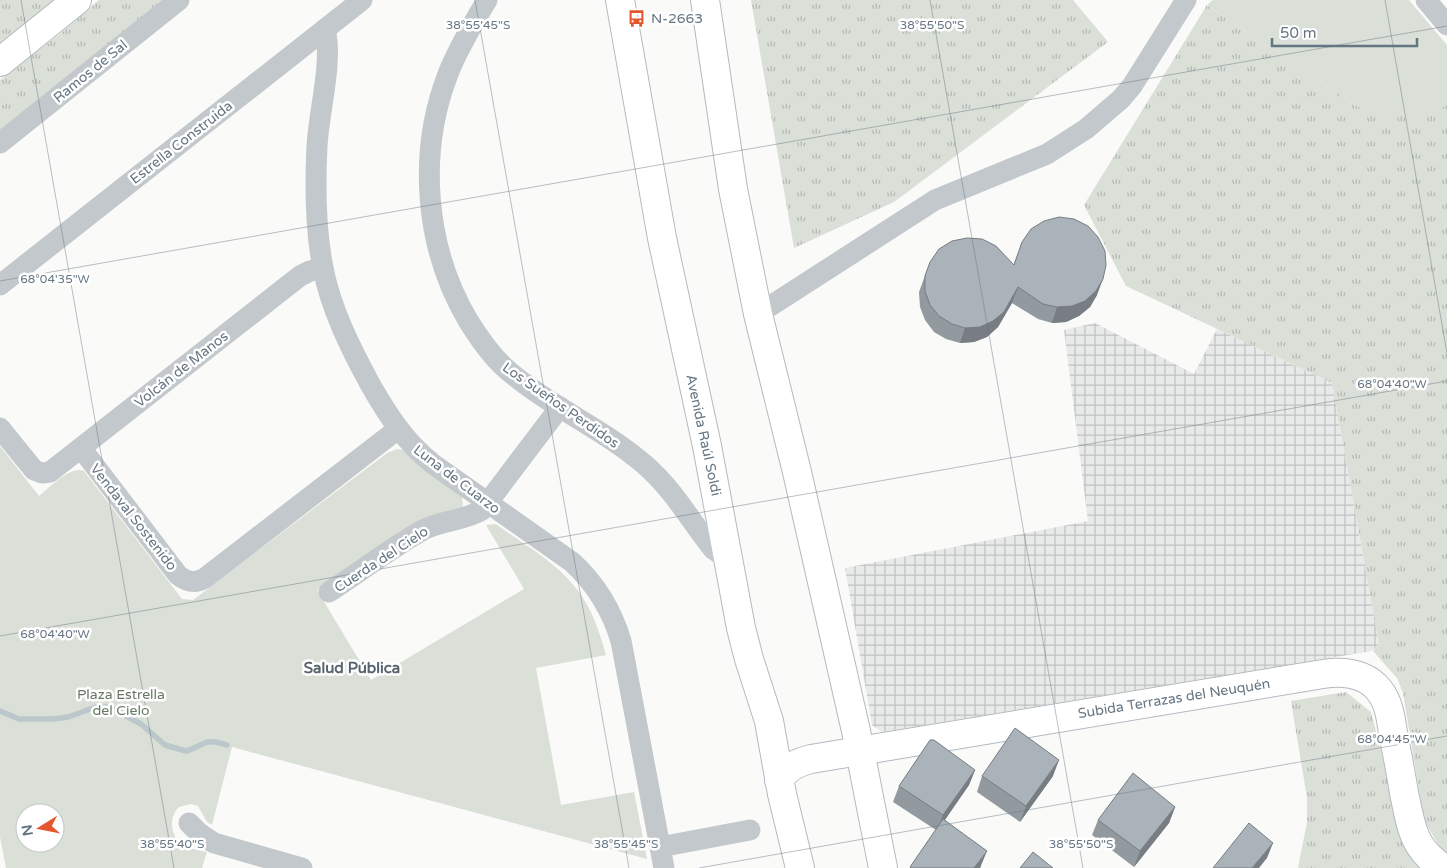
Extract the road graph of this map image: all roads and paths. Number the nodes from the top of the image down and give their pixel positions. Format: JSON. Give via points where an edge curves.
{"nodes":[{"id":1,"x":77,"y":0,"type":"edge"},
{"id":2,"x":179,"y":0,"type":"edge"},
{"id":3,"x":362,"y":0,"type":"edge"},
{"id":4,"x":487,"y":0,"type":"edge"},
{"id":5,"x":620,"y":0,"type":"edge"},
{"id":6,"x":705,"y":0,"type":"edge"},
{"id":7,"x":1186,"y":0,"type":"edge"},
{"id":8,"x":1426,"y":0,"type":"edge"},
{"id":9,"x":1447,"y":25,"type":"edge"},
{"id":10,"x":325,"y":29,"type":"junction"},
{"id":11,"x":0,"y":62,"type":"edge"},
{"id":12,"x":0,"y":142,"type":"edge"},
{"id":13,"x":323,"y":268,"type":"junction"},
{"id":14,"x":0,"y":285,"type":"edge"},
{"id":15,"x":758,"y":314,"type":"junction"},
{"id":16,"x":560,"y":407,"type":"junction"},
{"id":17,"x":0,"y":428,"type":"edge"},
{"id":18,"x":398,"y":429,"type":"junction"},
{"id":19,"x":81,"y":448,"type":"junction"},
{"id":20,"x":489,"y":503,"type":"junction"},
{"id":21,"x":728,"y":554,"type":"junction"},
{"id":22,"x":329,"y":592,"type":"dead end"},
{"id":23,"x":860,"y":750,"type":"junction"},
{"id":24,"x":779,"y":780,"type":"junction"},
{"id":25,"x":189,"y":823,"type":"dead end"},
{"id":26,"x":750,"y":830,"type":"dead end"},
{"id":27,"x":660,"y":847,"type":"junction"},
{"id":28,"x":302,"y":868,"type":"edge"},
{"id":29,"x":664,"y":868,"type":"edge"},
{"id":30,"x":800,"y":868,"type":"edge"},
{"id":31,"x":883,"y":868,"type":"edge"},
{"id":32,"x":1444,"y":868,"type":"edge"}],
"edges":[{"from":1,"to":11,"type":"main road"},
{"from":2,"to":12,"type":"street","name":"Ramos de Sal"},
{"from":3,"to":10,"type":"street","name":"Estrella Construida"},
{"from":4,"to":16,"type":"street","name":"Los Sueños Perdidos","via":[[451,66],[438,106],[431,164],[433,223],[445,272],[474,330],[504,366]]},
{"from":5,"to":21,"type":"main road","name":"Avenida Raúl Soldi","via":[[662,238]]},
{"from":6,"to":15,"type":"main road","via":[[735,198]]},
{"from":7,"to":15,"type":"street","via":[[1132,86],[1080,134],[1035,160],[935,200]]},
{"from":8,"to":9,"type":"street"},
{"from":10,"to":13,"type":"street","name":"Luna de Cuarzo","via":[[328,51],[316,178]]},
{"from":10,"to":14,"type":"street","name":"Estrella Construida"},
{"from":13,"to":18,"type":"street","name":"Luna de Cuarzo","via":[[349,343]]},
{"from":13,"to":19,"type":"street","name":"Volcán de Manos","via":[[300,276]]},
{"from":15,"to":23,"type":"main road"},
{"from":16,"to":20,"type":"street","name":"Cuerda del Cielo"},
{"from":16,"to":21,"type":"street","name":"Los Sueños Perdidos","via":[[642,463],[674,495],[713,549]]},
{"from":17,"to":19,"type":"street","name":"Volcán de Manos","via":[[38,473],[54,469]]},
{"from":18,"to":19,"type":"street","name":"Vendaval Sostenido","via":[[198,582],[178,575]]},
{"from":18,"to":20,"type":"street","name":"Luna de Cuarzo","via":[[424,457]]},
{"from":20,"to":22,"type":"street","name":"Cuerda del Cielo","via":[[473,515],[424,530]]},
{"from":20,"to":27,"type":"street","name":"Luna de Cuarzo","via":[[584,573],[600,594],[615,624],[623,648]]},
{"from":21,"to":24,"type":"main road","name":"Avenida Raúl Soldi","via":[[741,628],[769,720]]},
{"from":23,"to":24,"type":"main road","name":"Subida Terrazas del Neuquén","via":[[800,761]]},
{"from":23,"to":31,"type":"main road"},
{"from":23,"to":32,"type":"main road","name":"Subida Terrazas del Neuquén","via":[[1332,672],[1352,674],[1371,683],[1384,698],[1412,828],[1419,845]]},
{"from":24,"to":30,"type":"main road","name":"Avenida Raúl Soldi"},
{"from":25,"to":28,"type":"street","via":[[214,843]]},
{"from":26,"to":27,"type":"street"},
{"from":27,"to":29,"type":"street","name":"Luna de Cuarzo"}]}
